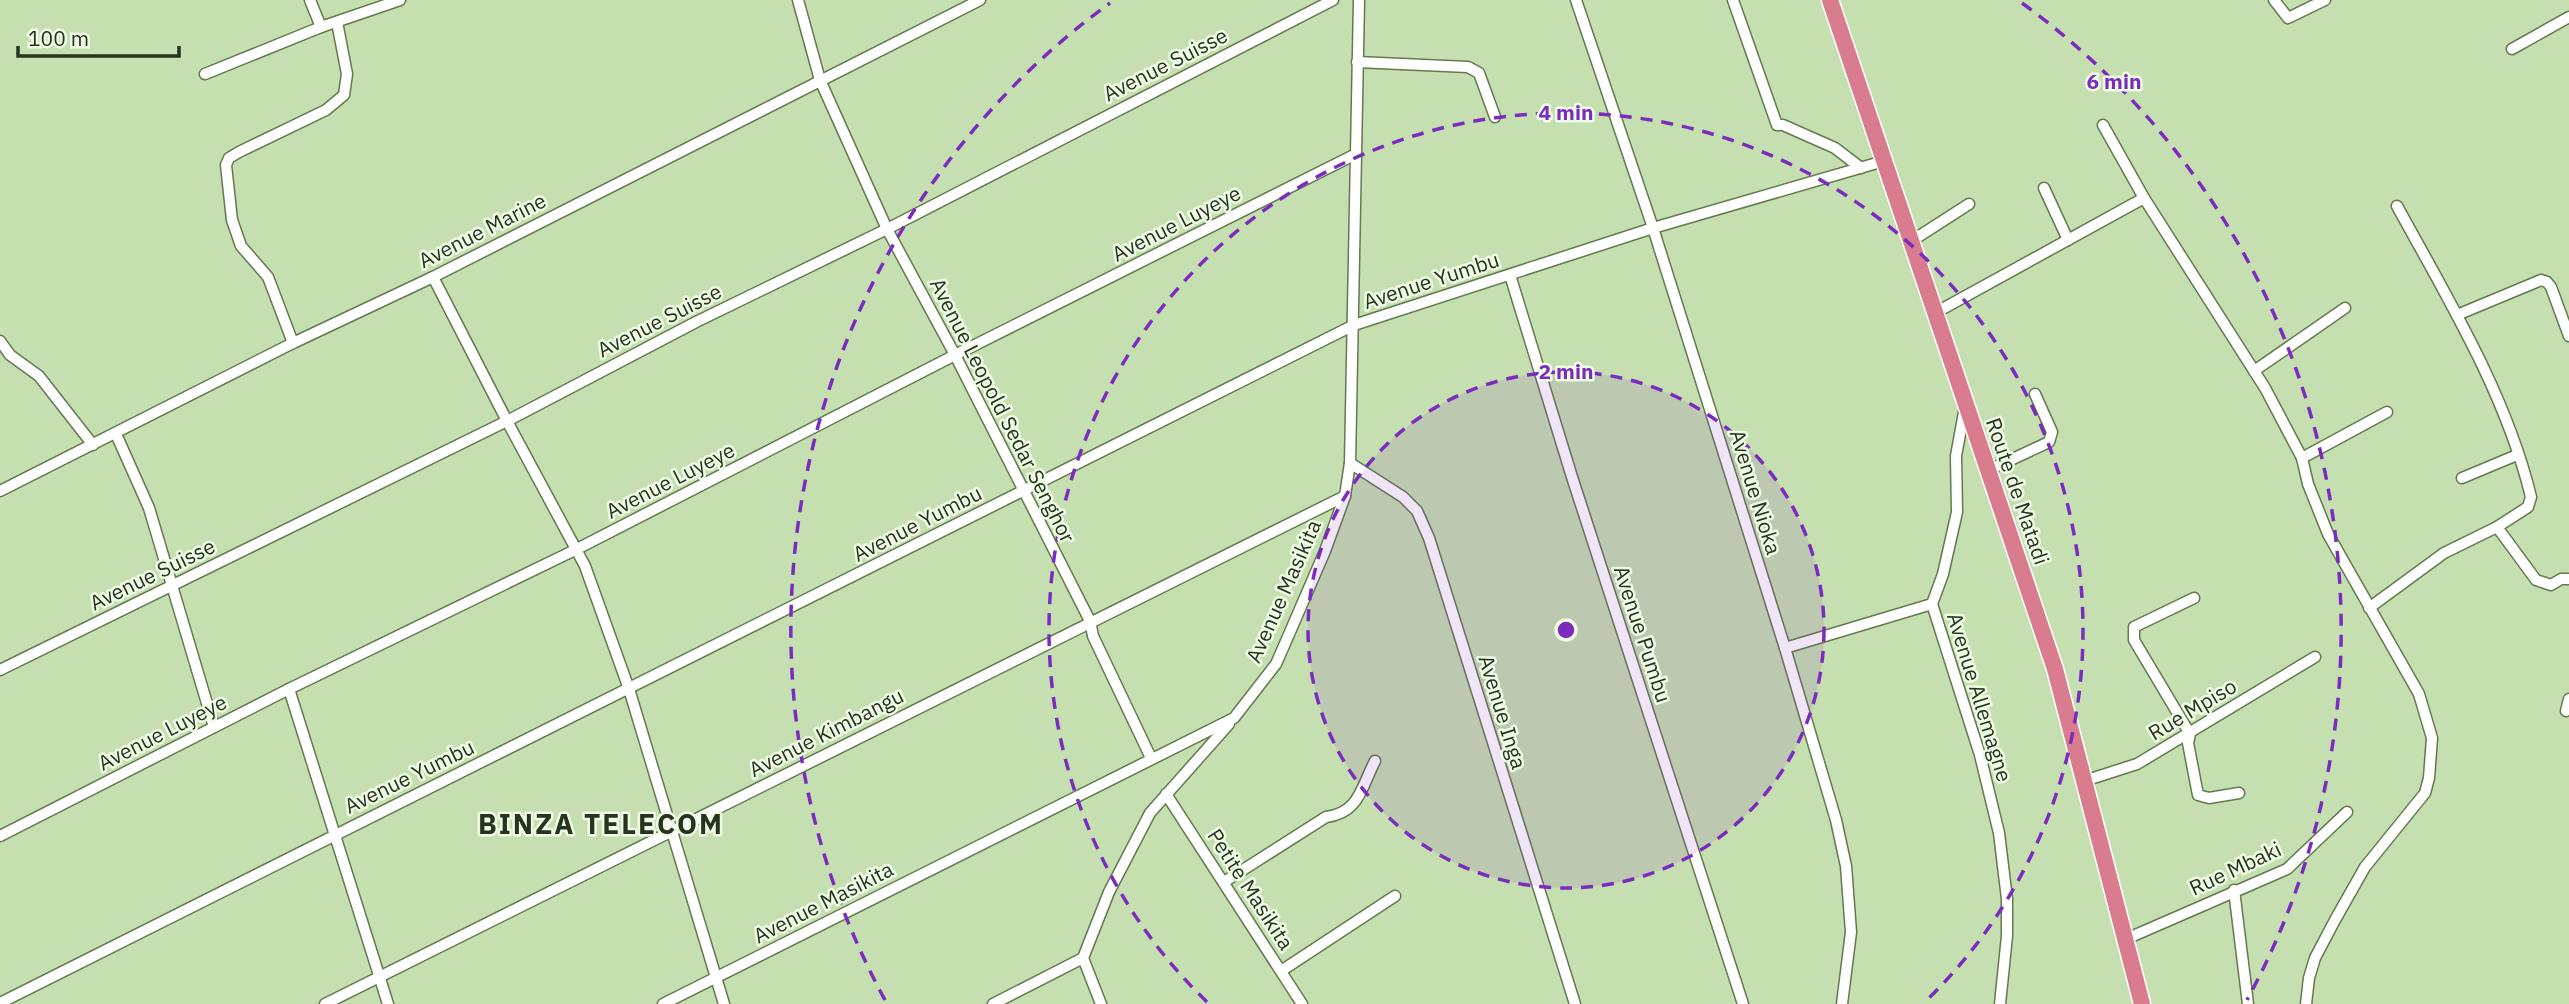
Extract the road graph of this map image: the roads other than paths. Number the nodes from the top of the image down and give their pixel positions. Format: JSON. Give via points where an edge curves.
{"nodes":[{"id":1,"x":310,"y":0,"type":"edge"},
{"id":2,"x":400,"y":0,"type":"edge"},
{"id":3,"x":798,"y":0,"type":"edge"},
{"id":4,"x":980,"y":0,"type":"edge"},
{"id":5,"x":1333,"y":0,"type":"edge"},
{"id":6,"x":1359,"y":0,"type":"edge"},
{"id":7,"x":1576,"y":0,"type":"edge"},
{"id":8,"x":1733,"y":0,"type":"edge"},
{"id":9,"x":1830,"y":0,"type":"edge"},
{"id":10,"x":2274,"y":0,"type":"edge"},
{"id":11,"x":2325,"y":0,"type":"edge"},
{"id":12,"x":2569,"y":17,"type":"edge"},
{"id":13,"x":337,"y":22,"type":"junction"},
{"id":14,"x":321,"y":27,"type":"junction"},
{"id":15,"x":2512,"y":49,"type":"dead end"},
{"id":16,"x":1357,"y":62,"type":"junction"},
{"id":17,"x":205,"y":74,"type":"dead end"},
{"id":18,"x":821,"y":80,"type":"junction"},
{"id":19,"x":1495,"y":117,"type":"dead end"},
{"id":20,"x":2103,"y":125,"type":"dead end"},
{"id":21,"x":1356,"y":154,"type":"junction"},
{"id":22,"x":1884,"y":161,"type":"junction"},
{"id":23,"x":1861,"y":168,"type":"junction"},
{"id":24,"x":2044,"y":188,"type":"dead end"},
{"id":25,"x":2144,"y":198,"type":"junction"},
{"id":26,"x":1969,"y":204,"type":"dead end"},
{"id":27,"x":2397,"y":206,"type":"dead end"},
{"id":28,"x":1653,"y":228,"type":"junction"},
{"id":29,"x":887,"y":229,"type":"junction"},
{"id":30,"x":2068,"y":240,"type":"junction"},
{"id":31,"x":1910,"y":242,"type":"junction"},
{"id":32,"x":1510,"y":275,"type":"junction"},
{"id":33,"x":433,"y":277,"type":"junction"},
{"id":34,"x":2345,"y":308,"type":"dead end"},
{"id":35,"x":1935,"y":313,"type":"junction"},
{"id":36,"x":2457,"y":315,"type":"junction"},
{"id":37,"x":1354,"y":325,"type":"junction"},
{"id":38,"x":2569,"y":336,"type":"edge"},
{"id":39,"x":0,"y":341,"type":"edge"},
{"id":40,"x":293,"y":343,"type":"junction"},
{"id":41,"x":955,"y":355,"type":"junction"},
{"id":42,"x":2254,"y":371,"type":"junction"},
{"id":43,"x":2035,"y":394,"type":"dead end"},
{"id":44,"x":1966,"y":403,"type":"junction"},
{"id":45,"x":2387,"y":412,"type":"dead end"},
{"id":46,"x":507,"y":421,"type":"junction"},
{"id":47,"x":116,"y":434,"type":"junction"},
{"id":48,"x":93,"y":445,"type":"junction"},
{"id":49,"x":2517,"y":455,"type":"junction"},
{"id":50,"x":2302,"y":458,"type":"junction"},
{"id":51,"x":1350,"y":463,"type":"junction"},
{"id":52,"x":1989,"y":470,"type":"junction"},
{"id":53,"x":2462,"y":478,"type":"dead end"},
{"id":54,"x":0,"y":491,"type":"edge"},
{"id":55,"x":1023,"y":492,"type":"junction"},
{"id":56,"x":1345,"y":496,"type":"junction"},
{"id":57,"x":2497,"y":527,"type":"junction"},
{"id":58,"x":575,"y":550,"type":"junction"},
{"id":59,"x":2569,"y":579,"type":"edge"},
{"id":60,"x":170,"y":587,"type":"junction"},
{"id":61,"x":2194,"y":598,"type":"dead end"},
{"id":62,"x":1932,"y":604,"type":"junction"},
{"id":63,"x":2369,"y":608,"type":"junction"},
{"id":64,"x":1090,"y":621,"type":"junction"},
{"id":65,"x":1785,"y":648,"type":"junction"},
{"id":66,"x":2315,"y":657,"type":"dead end"},
{"id":67,"x":0,"y":670,"type":"edge"},
{"id":68,"x":289,"y":689,"type":"junction"},
{"id":69,"x":629,"y":689,"type":"junction"},
{"id":70,"x":2569,"y":699,"type":"edge"},
{"id":71,"x":2566,"y":711,"type":"dead end"},
{"id":72,"x":1234,"y":718,"type":"junction"},
{"id":73,"x":214,"y":727,"type":"junction"},
{"id":74,"x":2190,"y":734,"type":"junction"},
{"id":75,"x":1151,"y":758,"type":"junction"},
{"id":76,"x":1375,"y":761,"type":"dead end"},
{"id":77,"x":2084,"y":781,"type":"junction"},
{"id":78,"x":2239,"y":793,"type":"dead end"},
{"id":79,"x":1166,"y":794,"type":"junction"},
{"id":80,"x":2347,"y":812,"type":"dead end"},
{"id":81,"x":671,"y":831,"type":"junction"},
{"id":82,"x":333,"y":835,"type":"junction"},
{"id":83,"x":0,"y":836,"type":"edge"},
{"id":84,"x":1224,"y":883,"type":"junction"},
{"id":85,"x":2234,"y":890,"type":"junction"},
{"id":86,"x":1395,"y":896,"type":"dead end"},
{"id":87,"x":2126,"y":939,"type":"junction"},
{"id":88,"x":1083,"y":958,"type":"junction"},
{"id":89,"x":1281,"y":971,"type":"junction"},
{"id":90,"x":379,"y":976,"type":"junction"},
{"id":91,"x":716,"y":978,"type":"junction"},
{"id":92,"x":0,"y":1003,"type":"edge"},
{"id":93,"x":325,"y":1004,"type":"edge"},
{"id":94,"x":388,"y":1004,"type":"edge"},
{"id":95,"x":663,"y":1004,"type":"edge"},
{"id":96,"x":724,"y":1004,"type":"edge"},
{"id":97,"x":993,"y":1004,"type":"edge"},
{"id":98,"x":1101,"y":1004,"type":"edge"},
{"id":99,"x":1302,"y":1004,"type":"edge"},
{"id":100,"x":1575,"y":1004,"type":"edge"},
{"id":101,"x":1743,"y":1004,"type":"edge"},
{"id":102,"x":1842,"y":1004,"type":"edge"},
{"id":103,"x":2000,"y":1004,"type":"edge"},
{"id":104,"x":2142,"y":1004,"type":"edge"},
{"id":105,"x":2248,"y":1004,"type":"edge"},
{"id":106,"x":2306,"y":1004,"type":"edge"}],
"edges":[{"from":1,"to":14,"type":"street"},
{"from":2,"to":13,"type":"street"},
{"from":3,"to":18,"type":"street","name":"Avenue Leopold Sedar Senghor"},
{"from":4,"to":18,"type":"street","name":"Avenue Marine"},
{"from":5,"to":29,"type":"street","name":"Avenue Suisse"},
{"from":6,"to":16,"type":"street","name":"Avenue Masikita"},
{"from":7,"to":28,"type":"street","name":"Avenue Nioka"},
{"from":8,"to":23,"type":"street","via":[[1777,125],[1835,148]]},
{"from":9,"to":22,"type":"highway","name":"Route de Matadi"},
{"from":10,"to":11,"type":"street","via":[[2288,18]]},
{"from":12,"to":15,"type":"street"},
{"from":13,"to":14,"type":"street"},
{"from":13,"to":40,"type":"street","via":[[347,74],[344,95],[326,110],[239,152],[226,165],[232,220],[241,246],[268,277]]},
{"from":14,"to":17,"type":"street"},
{"from":16,"to":19,"type":"street","via":[[1468,67],[1479,73]]},
{"from":16,"to":21,"type":"street","name":"Avenue Masikita"},
{"from":18,"to":29,"type":"street","name":"Avenue Leopold Sedar Senghor"},
{"from":18,"to":33,"type":"street","name":"Avenue Marine"},
{"from":20,"to":25,"type":"street"},
{"from":21,"to":37,"type":"street","name":"Avenue Masikita"},
{"from":21,"to":41,"type":"street","name":"Avenue Luyeye"},
{"from":22,"to":23,"type":"street","name":"Avenue Yumbu"},
{"from":22,"to":31,"type":"highway","name":"Route de Matadi"},
{"from":23,"to":28,"type":"street","name":"Avenue Yumbu"},
{"from":24,"to":30,"type":"street"},
{"from":25,"to":30,"type":"street"},
{"from":25,"to":42,"type":"street"},
{"from":26,"to":31,"type":"street"},
{"from":27,"to":36,"type":"street"},
{"from":28,"to":32,"type":"street","name":"Avenue Yumbu"},
{"from":28,"to":65,"type":"street","name":"Avenue Nioka"},
{"from":29,"to":41,"type":"street","name":"Avenue Leopold Sedar Senghor"},
{"from":29,"to":46,"type":"street","name":"Avenue Suisse"},
{"from":30,"to":35,"type":"street"},
{"from":31,"to":35,"type":"highway","name":"Route de Matadi"},
{"from":32,"to":37,"type":"street","name":"Avenue Yumbu"},
{"from":32,"to":101,"type":"street","name":"Avenue Pumbu"},
{"from":33,"to":40,"type":"street","name":"Avenue Marine"},
{"from":33,"to":46,"type":"street"},
{"from":34,"to":42,"type":"street"},
{"from":35,"to":44,"type":"highway","name":"Route de Matadi"},
{"from":36,"to":38,"type":"street","via":[[2547,282]]},
{"from":36,"to":49,"type":"street","via":[[2504,414]]},
{"from":37,"to":51,"type":"street","name":"Avenue Masikita"},
{"from":37,"to":55,"type":"street","name":"Avenue Yumbu"},
{"from":39,"to":48,"type":"street","via":[[10,355],[39,376]]},
{"from":40,"to":47,"type":"street","name":"Avenue Marine"},
{"from":41,"to":55,"type":"street","name":"Avenue Leopold Sedar Senghor"},
{"from":41,"to":58,"type":"street","name":"Avenue Luyeye"},
{"from":42,"to":50,"type":"street"},
{"from":43,"to":52,"type":"street","via":[[2052,432],[2049,442]]},
{"from":44,"to":52,"type":"highway","name":"Route de Matadi"},
{"from":44,"to":62,"type":"street","name":"Avenue Allemagne","via":[[1956,456],[1957,512]]},
{"from":45,"to":50,"type":"street"},
{"from":46,"to":58,"type":"street"},
{"from":46,"to":60,"type":"street","name":"Avenue Suisse"},
{"from":47,"to":48,"type":"street","name":"Avenue Marine"},
{"from":47,"to":60,"type":"street","via":[[149,508]]},
{"from":48,"to":54,"type":"street","name":"Avenue Marine"},
{"from":49,"to":53,"type":"street"},
{"from":49,"to":57,"type":"street","via":[[2530,504]]},
{"from":50,"to":63,"type":"street","via":[[2328,534]]},
{"from":51,"to":56,"type":"street","name":"Avenue Masikita"},
{"from":51,"to":100,"type":"street","name":"Avenue Inga","via":[[1410,504],[1429,538]]},
{"from":52,"to":77,"type":"highway","name":"Route de Matadi","via":[[2055,669]]},
{"from":55,"to":64,"type":"street","name":"Avenue Leopold Sedar Senghor"},
{"from":55,"to":69,"type":"street","name":"Avenue Yumbu"},
{"from":56,"to":64,"type":"street","name":"Avenue Kimbangu"},
{"from":56,"to":72,"type":"street","name":"Avenue Masikita","via":[[1276,664]]},
{"from":57,"to":59,"type":"street","via":[[2536,580],[2551,585]]},
{"from":57,"to":63,"type":"street","via":[[2444,553]]},
{"from":58,"to":68,"type":"street","name":"Avenue Luyeye"},
{"from":58,"to":69,"type":"street","via":[[585,566]]},
{"from":60,"to":67,"type":"street","name":"Avenue Suisse"},
{"from":60,"to":73,"type":"street"},
{"from":61,"to":74,"type":"street","via":[[2134,628],[2133,636]]},
{"from":62,"to":65,"type":"street"},
{"from":62,"to":103,"type":"street","name":"Avenue Allemagne","via":[[1980,755],[1999,833],[2007,899]]},
{"from":63,"to":106,"type":"street","via":[[2426,715],[2432,738],[2429,778],[2425,793],[2365,867],[2335,920],[2315,957]]},
{"from":64,"to":75,"type":"street","name":"Avenue Leopold Sedar Senghor"},
{"from":64,"to":81,"type":"street","name":"Avenue Kimbangu"},
{"from":65,"to":102,"type":"street","name":"Avenue Nioka","via":[[1846,866],[1851,932]]},
{"from":66,"to":74,"type":"street","name":"Rue Mpiso"},
{"from":68,"to":73,"type":"street","name":"Avenue Luyeye"},
{"from":68,"to":82,"type":"street"},
{"from":69,"to":81,"type":"street"},
{"from":69,"to":82,"type":"street","name":"Avenue Yumbu"},
{"from":70,"to":71,"type":"street"},
{"from":72,"to":75,"type":"street","name":"Avenue Masikita"},
{"from":72,"to":79,"type":"street"},
{"from":73,"to":83,"type":"street","name":"Avenue Luyeye"},
{"from":74,"to":77,"type":"street","name":"Rue Mpiso","via":[[2137,764]]},
{"from":74,"to":78,"type":"street","via":[[2198,795],[2209,798]]},
{"from":75,"to":91,"type":"street","name":"Avenue Masikita"},
{"from":76,"to":84,"type":"street","via":[[1352,807],[1326,817]]},
{"from":77,"to":87,"type":"highway","name":"Route de Matadi"},
{"from":79,"to":84,"type":"street","name":"Petite Masikita"},
{"from":79,"to":88,"type":"street","via":[[1129,849]]},
{"from":80,"to":85,"type":"street","name":"Rue Mbaki","via":[[2287,869]]},
{"from":81,"to":90,"type":"street","name":"Avenue Kimbangu"},
{"from":81,"to":91,"type":"street"},
{"from":82,"to":90,"type":"street"},
{"from":82,"to":92,"type":"street","name":"Avenue Yumbu"},
{"from":84,"to":89,"type":"street","name":"Petite Masikita"},
{"from":85,"to":87,"type":"street","name":"Rue Mbaki"},
{"from":85,"to":105,"type":"street"},
{"from":86,"to":89,"type":"street"},
{"from":87,"to":104,"type":"highway","name":"Route de Matadi"},
{"from":88,"to":97,"type":"street"},
{"from":88,"to":98,"type":"street"},
{"from":89,"to":99,"type":"street","name":"Petite Masikita"},
{"from":90,"to":93,"type":"street","name":"Avenue Kimbangu"},
{"from":90,"to":94,"type":"street"},
{"from":91,"to":95,"type":"street","name":"Avenue Masikita"},
{"from":91,"to":96,"type":"street"}]}
